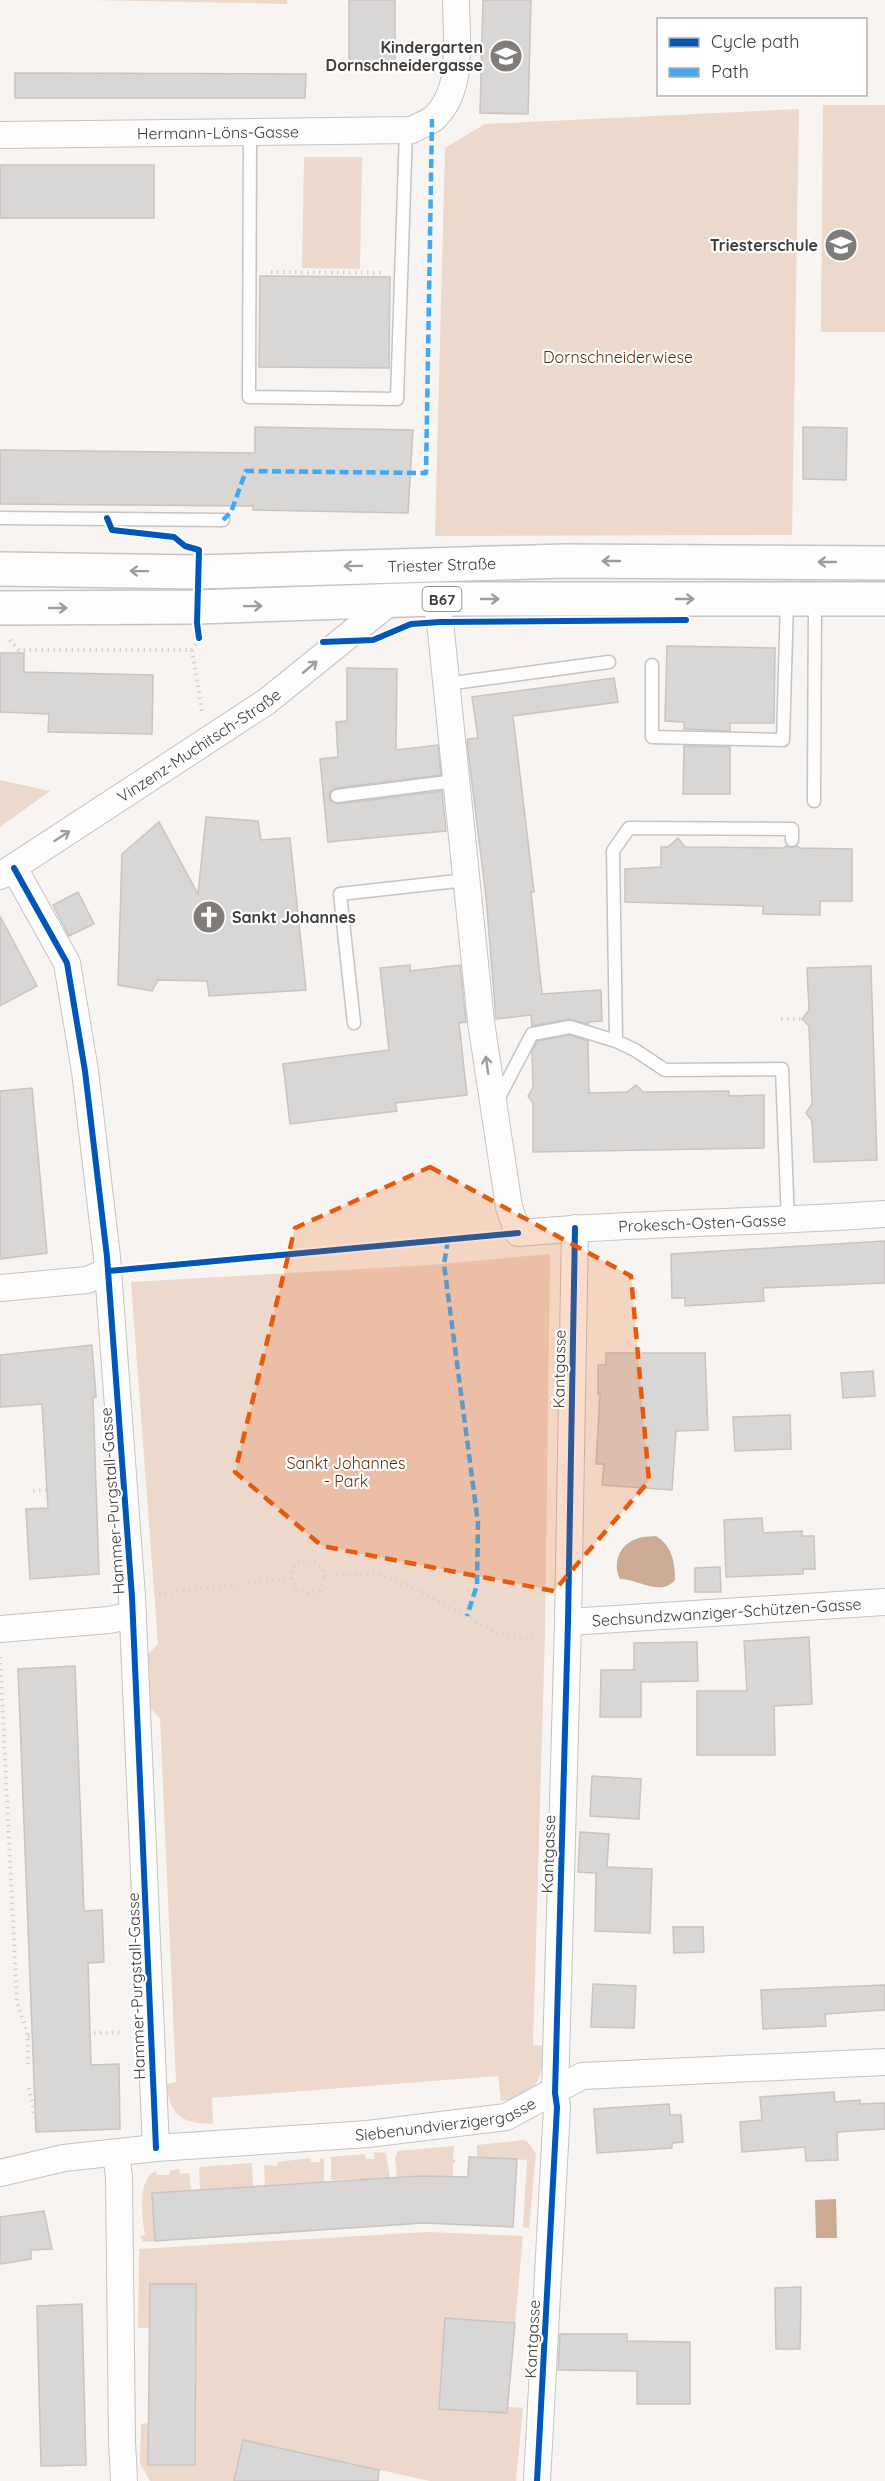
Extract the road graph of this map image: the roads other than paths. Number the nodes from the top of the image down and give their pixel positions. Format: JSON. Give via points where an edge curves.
{"nodes":[{"id":1,"x":456,"y":0,"type":"edge"},
{"id":2,"x":406,"y":130,"type":"junction"},
{"id":3,"x":250,"y":131,"type":"junction"},
{"id":4,"x":0,"y":135,"type":"edge"},
{"id":5,"x":0,"y":518,"type":"edge"},
{"id":6,"x":223,"y":520,"type":"dead end"},
{"id":7,"x":885,"y":563,"type":"edge"},
{"id":8,"x":0,"y":569,"type":"edge"},
{"id":9,"x":801,"y":598,"type":"junction"},
{"id":10,"x":434,"y":599,"type":"junction"},
{"id":11,"x":885,"y":599,"type":"edge"},
{"id":12,"x":390,"y":602,"type":"junction"},
{"id":13,"x":3,"y":621,"type":"edge"},
{"id":14,"x":609,"y":662,"type":"dead end"},
{"id":15,"x":652,"y":665,"type":"dead end"},
{"id":16,"x":446,"y":684,"type":"junction"},
{"id":17,"x":455,"y":781,"type":"junction"},
{"id":18,"x":338,"y":796,"type":"dead end"},
{"id":19,"x":814,"y":801,"type":"dead end"},
{"id":20,"x":792,"y":840,"type":"dead end"},
{"id":21,"x":7,"y":872,"type":"edge"},
{"id":22,"x":466,"y":880,"type":"junction"},
{"id":23,"x":354,"y":1023,"type":"dead end"},
{"id":24,"x":616,"y":1041,"type":"junction"},
{"id":25,"x":493,"y":1107,"type":"junction"},
{"id":26,"x":885,"y":1214,"type":"edge"},
{"id":27,"x":788,"y":1221,"type":"junction"},
{"id":28,"x":575,"y":1228,"type":"junction"},
{"id":29,"x":109,"y":1271,"type":"junction"},
{"id":30,"x":0,"y":1288,"type":"edge"},
{"id":31,"x":885,"y":1602,"type":"edge"},
{"id":32,"x":133,"y":1615,"type":"junction"},
{"id":33,"x":0,"y":1629,"type":"edge"},
{"id":34,"x":568,"y":1632,"type":"junction"},
{"id":35,"x":885,"y":2062,"type":"edge"},
{"id":36,"x":555,"y":2092,"type":"junction"},
{"id":37,"x":156,"y":2148,"type":"junction"},
{"id":38,"x":116,"y":2153,"type":"junction"},
{"id":39,"x":0,"y":2173,"type":"edge"},
{"id":40,"x":124,"y":2481,"type":"edge"},
{"id":41,"x":537,"y":2481,"type":"edge"}],
"edges":[{"from":1,"to":2,"type":"street","name":"Hermann-Löns-Gasse","via":[[456,74],[446,103],[432,119]]},
{"from":2,"to":3,"type":"street","name":"Hermann-Löns-Gasse"},
{"from":2,"to":3,"type":"lane","via":[[397,399],[249,397]]},
{"from":3,"to":4,"type":"street","name":"Hermann-Löns-Gasse"},
{"from":5,"to":6,"type":"lane"},
{"from":7,"to":8,"type":"main road","name":"Triester Straße","number":"B67","one_way":true,"via":[[564,561],[198,572]]},
{"from":10,"to":9,"type":"main road","number":"B67","one_way":true},
{"from":9,"to":11,"type":"main road","number":"B67"},
{"from":9,"to":15,"type":"lane","via":[[783,740],[652,737]]},
{"from":9,"to":19,"type":"lane"},
{"from":10,"to":12,"type":"main road","number":"B67"},
{"from":10,"to":16,"type":"street"},
{"from":13,"to":12,"type":"main road","number":"B67","one_way":true,"via":[[198,623]]},
{"from":21,"to":12,"type":"street","name":"Vinzenz-Muchitsch-Straße","one_way":true,"via":[[266,702]]},
{"from":14,"to":16,"type":"lane"},
{"from":16,"to":17,"type":"street"},
{"from":17,"to":18,"type":"lane"},
{"from":17,"to":22,"type":"street"},
{"from":20,"to":24,"type":"lane","via":[[792,829],[629,828],[613,851]]},
{"from":21,"to":29,"type":"street","name":"Hammer-Purgstall-Gasse","via":[[67,963],[85,1071]]},
{"from":22,"to":23,"type":"lane","via":[[340,894]]},
{"from":25,"to":22,"type":"street","one_way":true},
{"from":24,"to":25,"type":"lane","via":[[570,1027],[532,1034]]},
{"from":24,"to":27,"type":"lane","via":[[665,1070],[782,1069]]},
{"from":25,"to":28,"type":"street","name":"Prokesch-Osten-Gasse","via":[[509,1207],[518,1233]]},
{"from":26,"to":27,"type":"street","name":"Prokesch-Osten-Gasse"},
{"from":27,"to":28,"type":"street","name":"Prokesch-Osten-Gasse"},
{"from":28,"to":34,"type":"street","name":"Kantgasse"},
{"from":29,"to":30,"type":"street","via":[[87,1280]]},
{"from":29,"to":32,"type":"street","name":"Hammer-Purgstall-Gasse"},
{"from":31,"to":34,"type":"street","name":"Sechsundzwanziger-Schützen-Gasse"},
{"from":32,"to":33,"type":"street"},
{"from":32,"to":37,"type":"street","name":"Hammer-Purgstall-Gasse"},
{"from":34,"to":36,"type":"street","name":"Kantgasse"},
{"from":35,"to":36,"type":"street","name":"Siebenundvierzigergasse","via":[[582,2076]]},
{"from":36,"to":37,"type":"street","name":"Siebenundvierzigergasse","via":[[506,2117],[368,2134]]},
{"from":36,"to":41,"type":"street","name":"Kantgasse"},
{"from":37,"to":38,"type":"street","name":"Siebenundvierzigergasse"},
{"from":38,"to":39,"type":"street","name":"Siebenundvierzigergasse","via":[[64,2158]]},
{"from":38,"to":40,"type":"street"}]}
